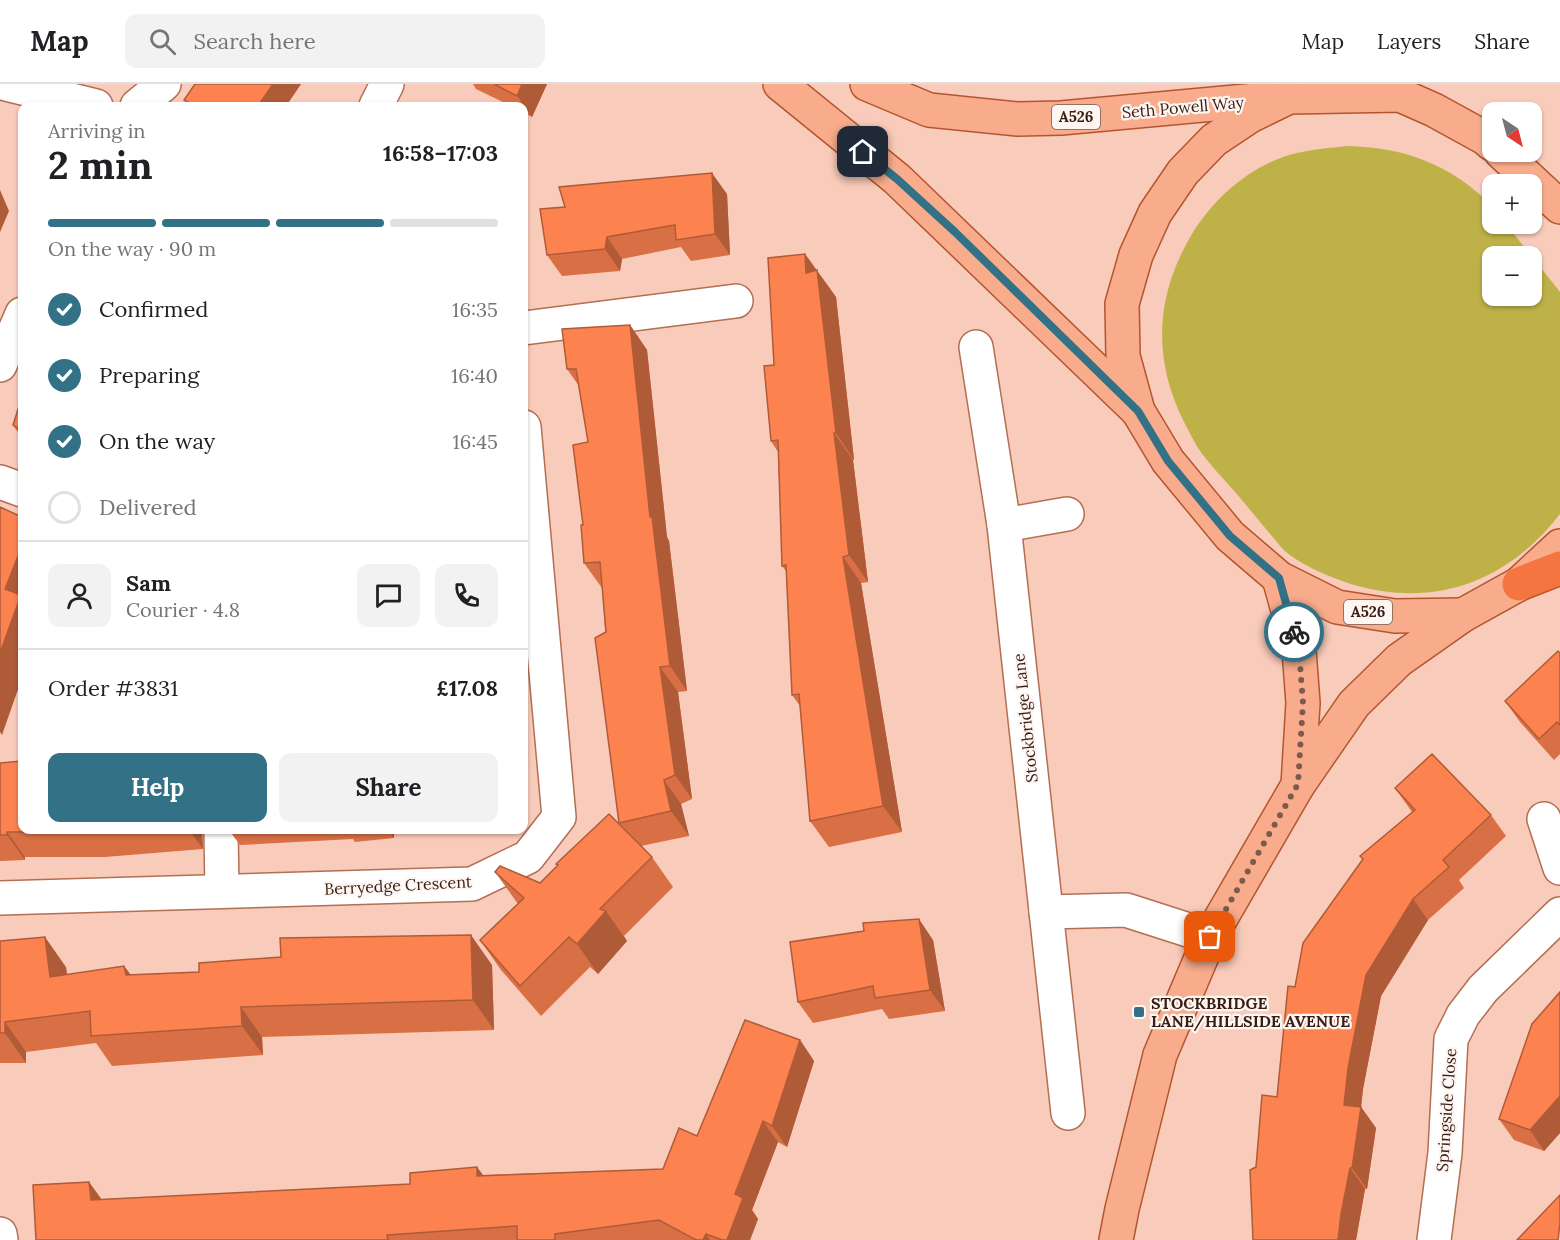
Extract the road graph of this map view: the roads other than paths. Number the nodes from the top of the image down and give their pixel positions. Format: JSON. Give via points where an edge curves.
{"nodes":[{"id":1,"x":6,"y":84,"type":"edge"},
{"id":2,"x":164,"y":84,"type":"edge"},
{"id":3,"x":387,"y":84,"type":"edge"},
{"id":4,"x":780,"y":84,"type":"edge"},
{"id":5,"x":867,"y":84,"type":"edge"},
{"id":6,"x":1414,"y":90,"type":"edge"},
{"id":7,"x":1289,"y":97,"type":"junction"},
{"id":8,"x":80,"y":102,"type":"edge"},
{"id":9,"x":142,"y":102,"type":"edge"},
{"id":10,"x":378,"y":102,"type":"edge"},
{"id":11,"x":1482,"y":136,"type":"edge"},
{"id":12,"x":1512,"y":162,"type":"edge"},
{"id":13,"x":1560,"y":207,"type":"edge"},
{"id":14,"x":736,"y":301,"type":"dead end"},
{"id":15,"x":18,"y":323,"type":"edge"},
{"id":16,"x":528,"y":327,"type":"edge"},
{"id":17,"x":976,"y":347,"type":"dead end"},
{"id":18,"x":0,"y":364,"type":"edge"},
{"id":19,"x":1138,"y":411,"type":"junction"},
{"id":20,"x":0,"y":482,"type":"edge"},
{"id":21,"x":18,"y":489,"type":"edge"},
{"id":22,"x":528,"y":512,"type":"edge"},
{"id":23,"x":1067,"y":514,"type":"dead end"},
{"id":24,"x":1004,"y":525,"type":"junction"},
{"id":25,"x":1560,"y":546,"type":"edge"},
{"id":26,"x":530,"y":554,"type":"edge"},
{"id":27,"x":1560,"y":568,"type":"edge"},
{"id":28,"x":1279,"y":578,"type":"junction"},
{"id":29,"x":1519,"y":584,"type":"junction"},
{"id":30,"x":1463,"y":615,"type":"junction"},
{"id":31,"x":1298,"y":784,"type":"junction"},
{"id":32,"x":1544,"y":819,"type":"dead end"},
{"id":33,"x":221,"y":834,"type":"edge"},
{"id":34,"x":1560,"y":868,"type":"edge"},
{"id":35,"x":222,"y":891,"type":"junction"},
{"id":36,"x":0,"y":898,"type":"edge"},
{"id":37,"x":1046,"y":912,"type":"junction"},
{"id":38,"x":1560,"y":914,"type":"edge"},
{"id":39,"x":1210,"y":937,"type":"junction"},
{"id":40,"x":1068,"y":1113,"type":"dead end"},
{"id":41,"x":0,"y":1234,"type":"edge"},
{"id":42,"x":1,"y":1240,"type":"edge"},
{"id":43,"x":1116,"y":1240,"type":"edge"},
{"id":44,"x":1434,"y":1240,"type":"edge"}],
"edges":[{"from":1,"to":8,"type":"street"},
{"from":2,"to":9,"type":"street"},
{"from":3,"to":10,"type":"street"},
{"from":4,"to":19,"type":"main road","number":"A526","via":[[897,179]]},
{"from":5,"to":7,"type":"main road","name":"Seth Powell Way","number":"A526","via":[[928,110],[1018,119]]},
{"from":6,"to":7,"type":"main road","number":"A526"},
{"from":6,"to":11,"type":"main road","number":"A526","via":[[1434,110]]},
{"from":7,"to":19,"type":"main road","number":"A526","via":[[1214,140],[1183,172],[1155,213],[1136,255],[1122,304],[1123,356]]},
{"from":12,"to":13,"type":"main road"},
{"from":14,"to":16,"type":"street"},
{"from":15,"to":18,"type":"street"},
{"from":17,"to":24,"type":"street","name":"Stockbridge Lane"},
{"from":19,"to":28,"type":"main road","number":"A526","via":[[1168,461],[1230,536]]},
{"from":20,"to":21,"type":"street"},
{"from":22,"to":26,"type":"street","name":"Berryedge Crescent"},
{"from":23,"to":24,"type":"street"},
{"from":24,"to":37,"type":"street","name":"Stockbridge Lane"},
{"from":25,"to":29,"type":"main road","number":"A526"},
{"from":26,"to":35,"type":"street","name":"Berryedge Crescent","via":[[559,818],[528,857],[472,884]]},
{"from":27,"to":29,"type":"highway"},
{"from":28,"to":30,"type":"main road","number":"A526","via":[[1337,607],[1395,616]]},
{"from":28,"to":31,"type":"main road","via":[[1299,650],[1303,703]]},
{"from":29,"to":30,"type":"main road","number":"A526"},
{"from":30,"to":31,"type":"main road","via":[[1399,660],[1354,704]]},
{"from":31,"to":39,"type":"main road"},
{"from":32,"to":34,"type":"street"},
{"from":33,"to":35,"type":"street"},
{"from":35,"to":36,"type":"street","name":"Berryedge Crescent"},
{"from":37,"to":39,"type":"street","via":[[1126,910]]},
{"from":37,"to":40,"type":"street","name":"Stockbridge Lane"},
{"from":38,"to":44,"type":"street","name":"Springside Close","via":[[1484,988],[1451,1039],[1445,1153]]},
{"from":39,"to":43,"type":"main road","via":[[1160,1054]]},
{"from":41,"to":42,"type":"street"}]}
